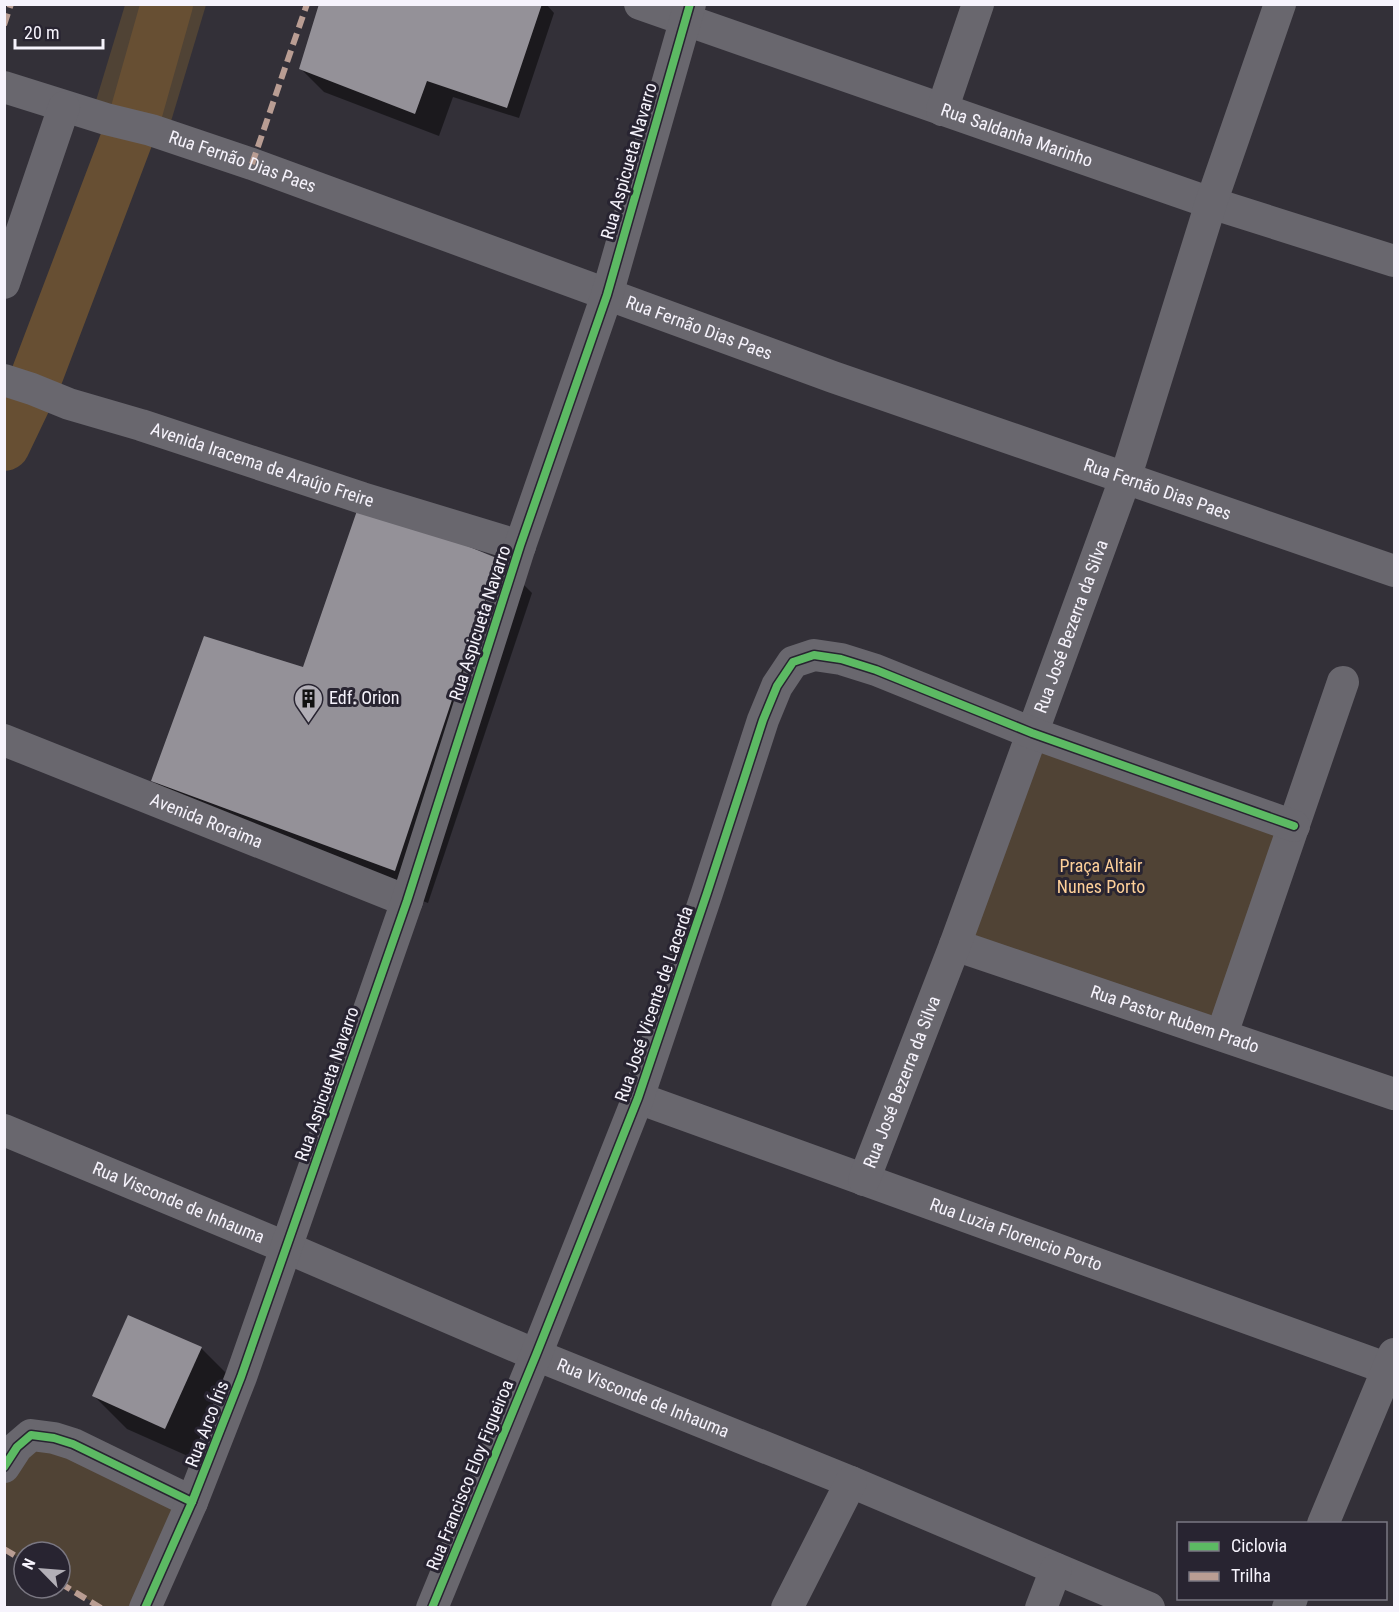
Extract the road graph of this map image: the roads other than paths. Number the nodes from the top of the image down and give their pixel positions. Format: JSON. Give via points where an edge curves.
{"nodes":[{"id":1,"x":640,"y":4,"type":"edge"},
{"id":2,"x":978,"y":4,"type":"edge"},
{"id":3,"x":1280,"y":4,"type":"edge"},
{"id":4,"x":687,"y":13,"type":"edge"},
{"id":5,"x":4,"y":87,"type":"edge"},
{"id":6,"x":64,"y":107,"type":"junction"},
{"id":7,"x":942,"y":110,"type":"junction"},
{"id":8,"x":1211,"y":203,"type":"junction"},
{"id":9,"x":1395,"y":261,"type":"edge"},
{"id":10,"x":4,"y":282,"type":"edge"},
{"id":11,"x":606,"y":295,"type":"junction"},
{"id":12,"x":4,"y":380,"type":"edge"},
{"id":13,"x":1125,"y":479,"type":"junction"},
{"id":14,"x":520,"y":546,"type":"junction"},
{"id":15,"x":1395,"y":572,"type":"edge"},
{"id":16,"x":1343,"y":682,"type":"dead end"},
{"id":17,"x":1032,"y":733,"type":"junction"},
{"id":18,"x":4,"y":740,"type":"edge"},
{"id":19,"x":1294,"y":826,"type":"junction"},
{"id":20,"x":407,"y":901,"type":"junction"},
{"id":21,"x":954,"y":945,"type":"junction"},
{"id":22,"x":1222,"y":1034,"type":"junction"},
{"id":23,"x":1395,"y":1094,"type":"edge"},
{"id":24,"x":638,"y":1098,"type":"junction"},
{"id":25,"x":4,"y":1130,"type":"edge"},
{"id":26,"x":864,"y":1180,"type":"junction"},
{"id":27,"x":285,"y":1247,"type":"junction"},
{"id":28,"x":536,"y":1355,"type":"junction"},
{"id":29,"x":1393,"y":1365,"type":"edge"},
{"id":30,"x":4,"y":1467,"type":"edge"},
{"id":31,"x":851,"y":1482,"type":"junction"},
{"id":32,"x":192,"y":1502,"type":"junction"},
{"id":33,"x":1324,"y":1522,"type":"edge"},
{"id":34,"x":1056,"y":1569,"type":"junction"},
{"id":35,"x":145,"y":1608,"type":"edge"},
{"id":36,"x":432,"y":1608,"type":"edge"},
{"id":37,"x":787,"y":1608,"type":"edge"},
{"id":38,"x":1041,"y":1608,"type":"edge"},
{"id":39,"x":1149,"y":1608,"type":"edge"}],
"edges":[{"from":1,"to":4,"type":"street","name":"Rua Saldanha Marinho"},
{"from":2,"to":7,"type":"street"},
{"from":3,"to":8,"type":"street","name":"Rua José Bezerra da Silva"},
{"from":4,"to":7,"type":"street","name":"Rua Saldanha Marinho"},
{"from":4,"to":11,"type":"street","name":"Rua Aspicueta Navarro"},
{"from":5,"to":6,"type":"street","name":"Rua Fernão Dias Paes"},
{"from":6,"to":10,"type":"street"},
{"from":6,"to":11,"type":"street","name":"Rua Fernão Dias Paes","via":[[151,130],[252,164]]},
{"from":7,"to":8,"type":"street","name":"Rua Saldanha Marinho"},
{"from":8,"to":9,"type":"street","name":"Rua Saldanha Marinho"},
{"from":8,"to":13,"type":"street","name":"Rua José Bezerra da Silva"},
{"from":11,"to":13,"type":"street","name":"Rua Fernão Dias Paes"},
{"from":11,"to":14,"type":"street","name":"Rua Aspicueta Navarro"},
{"from":12,"to":14,"type":"street","name":"Avenida Iracema de Araújo Freire"},
{"from":13,"to":15,"type":"street","name":"Rua Fernão Dias Paes"},
{"from":13,"to":17,"type":"street","name":"Rua José Bezerra da Silva"},
{"from":14,"to":20,"type":"street","name":"Rua Aspicueta Navarro"},
{"from":16,"to":19,"type":"street"},
{"from":17,"to":19,"type":"street"},
{"from":17,"to":21,"type":"street","name":"Rua José Bezerra da Silva"},
{"from":17,"to":24,"type":"street","name":"Rua José Vicente de Lacerda","via":[[841,659],[814,655],[793,662],[777,686],[763,720]]},
{"from":18,"to":20,"type":"street","name":"Avenida Roraima"},
{"from":19,"to":22,"type":"street"},
{"from":20,"to":27,"type":"street","name":"Rua Aspicueta Navarro"},
{"from":21,"to":22,"type":"street","name":"Rua Pastor Rubem Prado"},
{"from":21,"to":26,"type":"street","name":"Rua José Bezerra da Silva"},
{"from":22,"to":23,"type":"street","name":"Rua Pastor Rubem Prado"},
{"from":24,"to":26,"type":"street","name":"Rua Luzia Florencio Porto"},
{"from":24,"to":28,"type":"street","name":"Rua José Vicente de Lacerda"},
{"from":25,"to":27,"type":"street","name":"Rua Visconde de Inhauma"},
{"from":26,"to":29,"type":"street","name":"Rua Luzia Florencio Porto"},
{"from":27,"to":28,"type":"street","name":"Rua Visconde de Inhauma"},
{"from":27,"to":32,"type":"street","name":"Rua Arco Íris","via":[[241,1377]]},
{"from":28,"to":31,"type":"street","name":"Rua Visconde de Inhauma"},
{"from":28,"to":36,"type":"street","name":"Rua Francisco Eloy Figueiroa"},
{"from":29,"to":33,"type":"street"},
{"from":30,"to":32,"type":"street","via":[[31,1435],[54,1438]]},
{"from":31,"to":34,"type":"street","name":"Rua Visconde de Inhauma"},
{"from":31,"to":37,"type":"street"},
{"from":32,"to":35,"type":"street","name":"Rua Arco Íris"},
{"from":34,"to":38,"type":"street"},
{"from":34,"to":39,"type":"street","name":"Rua Visconde de Inhauma"}]}
